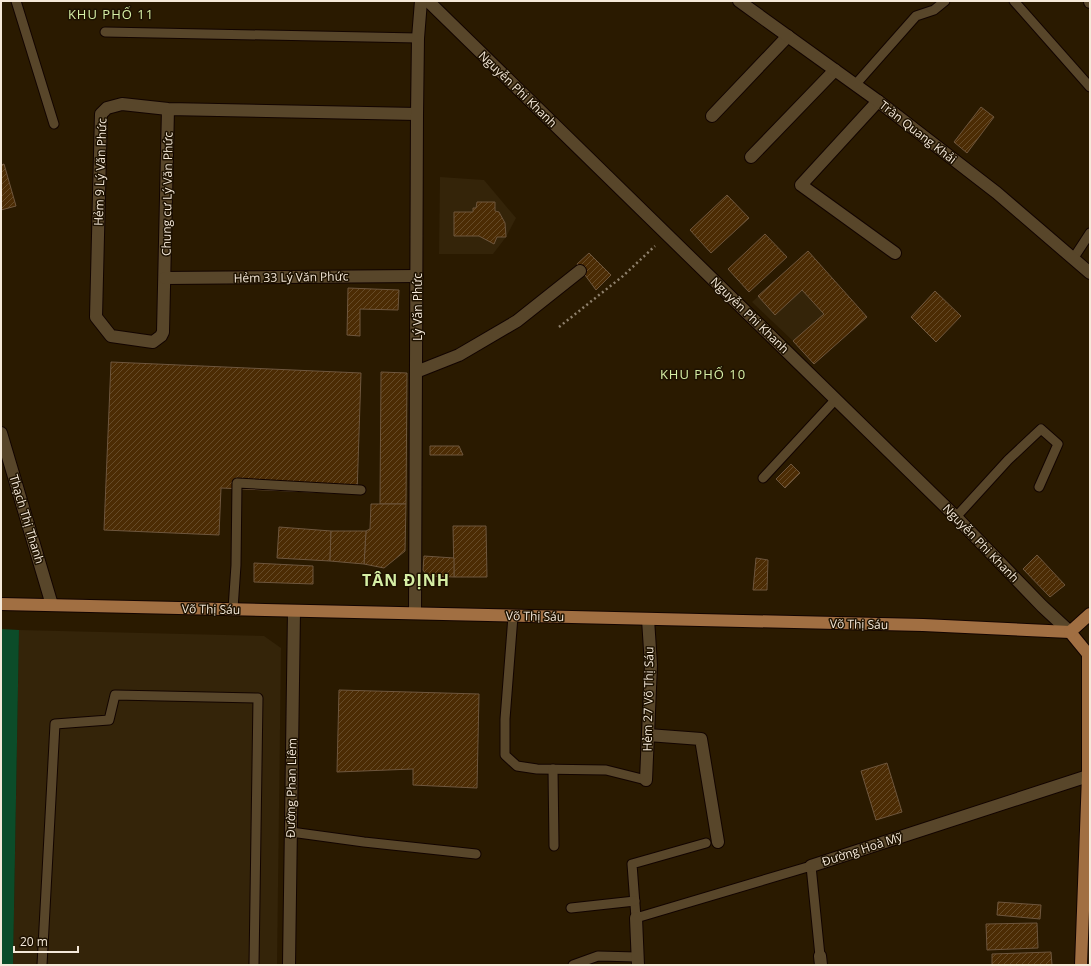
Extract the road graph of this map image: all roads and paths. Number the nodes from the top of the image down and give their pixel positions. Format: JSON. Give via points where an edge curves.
{"nodes":[{"id":1,"x":16,"y":1,"type":"edge"},
{"id":2,"x":421,"y":1,"type":"edge"},
{"id":3,"x":428,"y":1,"type":"edge"},
{"id":4,"x":739,"y":1,"type":"edge"},
{"id":5,"x":945,"y":1,"type":"edge"},
{"id":6,"x":1014,"y":1,"type":"edge"},
{"id":7,"x":105,"y":32,"type":"dead end"},
{"id":8,"x":788,"y":36,"type":"junction"},
{"id":9,"x":418,"y":38,"type":"junction"},
{"id":10,"x":836,"y":70,"type":"junction"},
{"id":11,"x":855,"y":84,"type":"junction"},
{"id":12,"x":1090,"y":87,"type":"edge"},
{"id":13,"x":878,"y":101,"type":"junction"},
{"id":14,"x":168,"y":109,"type":"junction"},
{"id":15,"x":417,"y":114,"type":"junction"},
{"id":16,"x":712,"y":116,"type":"dead end"},
{"id":17,"x":54,"y":124,"type":"dead end"},
{"id":18,"x":751,"y":157,"type":"dead end"},
{"id":19,"x":1090,"y":233,"type":"edge"},
{"id":20,"x":667,"y":234,"type":"junction"},
{"id":21,"x":896,"y":253,"type":"dead end"},
{"id":22,"x":1073,"y":259,"type":"junction"},
{"id":23,"x":580,"y":271,"type":"dead end"},
{"id":24,"x":1090,"y":273,"type":"edge"},
{"id":25,"x":417,"y":276,"type":"junction"},
{"id":26,"x":165,"y":278,"type":"junction"},
{"id":27,"x":559,"y":328,"type":"dead end"},
{"id":28,"x":416,"y":372,"type":"junction"},
{"id":29,"x":836,"y":400,"type":"junction"},
{"id":30,"x":1,"y":434,"type":"edge"},
{"id":31,"x":763,"y":478,"type":"dead end"},
{"id":32,"x":1039,"y":487,"type":"dead end"},
{"id":33,"x":362,"y":490,"type":"dead end"},
{"id":34,"x":956,"y":517,"type":"junction"},
{"id":35,"x":1,"y":604,"type":"edge"},
{"id":36,"x":52,"y":605,"type":"junction"},
{"id":37,"x":232,"y":609,"type":"junction"},
{"id":38,"x":294,"y":611,"type":"junction"},
{"id":39,"x":415,"y":614,"type":"junction"},
{"id":40,"x":1090,"y":614,"type":"edge"},
{"id":41,"x":513,"y":616,"type":"junction"},
{"id":42,"x":648,"y":619,"type":"junction"},
{"id":43,"x":1070,"y":632,"type":"junction"},
{"id":44,"x":1089,"y":653,"type":"edge"},
{"id":45,"x":648,"y":735,"type":"junction"},
{"id":46,"x":553,"y":769,"type":"junction"},
{"id":47,"x":1088,"y":776,"type":"junction"},
{"id":48,"x":646,"y":780,"type":"joint"},
{"id":49,"x":291,"y":832,"type":"junction"},
{"id":50,"x":712,"y":842,"type":"joint"},
{"id":51,"x":554,"y":846,"type":"dead end"},
{"id":52,"x":476,"y":854,"type":"dead end"},
{"id":53,"x":811,"y":866,"type":"junction"},
{"id":54,"x":635,"y":901,"type":"junction"},
{"id":55,"x":571,"y":908,"type":"dead end"},
{"id":56,"x":636,"y":918,"type":"junction"},
{"id":57,"x":820,"y":960,"type":"edge"},
{"id":58,"x":637,"y":961,"type":"edge"},
{"id":59,"x":42,"y":965,"type":"edge"},
{"id":60,"x":254,"y":965,"type":"edge"},
{"id":61,"x":289,"y":965,"type":"edge"},
{"id":62,"x":573,"y":965,"type":"edge"},
{"id":63,"x":1081,"y":965,"type":"edge"}],
"edges":[{"from":1,"to":17,"type":"lane"},
{"from":2,"to":9,"type":"street","name":"Lý Văn Phức"},
{"from":3,"to":20,"type":"street","name":"Nguyễn Phi Khanh"},
{"from":4,"to":8,"type":"street","name":"Trần Quang Khải"},
{"from":5,"to":11,"type":"lane","via":[[934,10],[916,16]]},
{"from":6,"to":12,"type":"lane"},
{"from":7,"to":9,"type":"lane"},
{"from":8,"to":10,"type":"street","name":"Trần Quang Khải"},
{"from":8,"to":16,"type":"street"},
{"from":9,"to":15,"type":"street","name":"Lý Văn Phức"},
{"from":10,"to":11,"type":"street","name":"Trần Quang Khải"},
{"from":10,"to":18,"type":"street"},
{"from":11,"to":13,"type":"street","name":"Trần Quang Khải"},
{"from":13,"to":21,"type":"street","via":[[801,185]]},
{"from":13,"to":22,"type":"street","name":"Trần Quang Khải","via":[[997,193]]},
{"from":14,"to":15,"type":"street","name":"Hẻm 9 Lý Văn Phức"},
{"from":14,"to":26,"type":"street","name":"Chung cư Lý Văn Phức"},
{"from":14,"to":26,"type":"street","name":"Hẻm 9 Lý Văn Phức","via":[[122,104],[107,108],[101,114],[96,317],[110,336],[153,342],[161,336],[165,316]]},
{"from":15,"to":25,"type":"street","name":"Lý Văn Phức"},
{"from":19,"to":22,"type":"lane"},
{"from":20,"to":27,"type":"path","via":[[623,276]]},
{"from":20,"to":29,"type":"street","name":"Nguyễn Phi Khanh"},
{"from":22,"to":24,"type":"street","name":"Trần Quang Khải"},
{"from":23,"to":28,"type":"street","via":[[517,321],[459,355]]},
{"from":25,"to":26,"type":"street","name":"Hẻm 33 Lý Văn Phức"},
{"from":25,"to":28,"type":"street","name":"Lý Văn Phức"},
{"from":28,"to":39,"type":"street","name":"Lý Văn Phức"},
{"from":29,"to":31,"type":"lane"},
{"from":29,"to":34,"type":"street","name":"Nguyễn Phi Khanh"},
{"from":30,"to":36,"type":"street","name":"Thạch Thị Thanh"},
{"from":32,"to":34,"type":"lane","via":[[1058,444],[1041,429],[1008,460]]},
{"from":33,"to":37,"type":"lane","via":[[237,483],[236,565]]},
{"from":34,"to":43,"type":"street","name":"Nguyễn Phi Khanh"},
{"from":35,"to":36,"type":"main road","name":"Võ Thị Sáu"},
{"from":36,"to":37,"type":"main road","name":"Võ Thị Sáu"},
{"from":37,"to":38,"type":"main road","name":"Võ Thị Sáu"},
{"from":38,"to":39,"type":"main road","name":"Võ Thị Sáu"},
{"from":38,"to":49,"type":"street","name":"Đường Phan Liêm"},
{"from":39,"to":41,"type":"main road","name":"Võ Thị Sáu"},
{"from":40,"to":43,"type":"main road"},
{"from":41,"to":42,"type":"main road","name":"Võ Thị Sáu"},
{"from":41,"to":46,"type":"lane","via":[[505,719],[505,755],[517,766]]},
{"from":42,"to":43,"type":"main road","name":"Võ Thị Sáu","via":[[923,625]]},
{"from":42,"to":45,"type":"street","name":"Hẻm 27 Võ Thị Sáu","via":[[651,665]]},
{"from":43,"to":44,"type":"main road"},
{"from":44,"to":47,"type":"main road"},
{"from":45,"to":48,"type":"street","name":"Hẻm 27 Võ Thị Sáu"},
{"from":45,"to":50,"type":"street","via":[[701,739]]},
{"from":46,"to":48,"type":"lane","via":[[606,770]]},
{"from":46,"to":51,"type":"lane"},
{"from":47,"to":53,"type":"street","name":"Đường Hoà Mỹ"},
{"from":47,"to":63,"type":"main road"},
{"from":49,"to":52,"type":"lane"},
{"from":49,"to":61,"type":"street","name":"Đường Phan Liêm"},
{"from":50,"to":54,"type":"lane","via":[[632,864]]},
{"from":53,"to":56,"type":"lane","name":"Đường Hoà Mỹ"},
{"from":53,"to":57,"type":"lane"},
{"from":54,"to":55,"type":"lane"},
{"from":54,"to":56,"type":"lane"},
{"from":56,"to":58,"type":"street"},
{"from":58,"to":62,"type":"lane","via":[[598,956]]},
{"from":59,"to":60,"type":"lane","via":[[55,724],[109,720],[115,695],[258,698]]}]}
